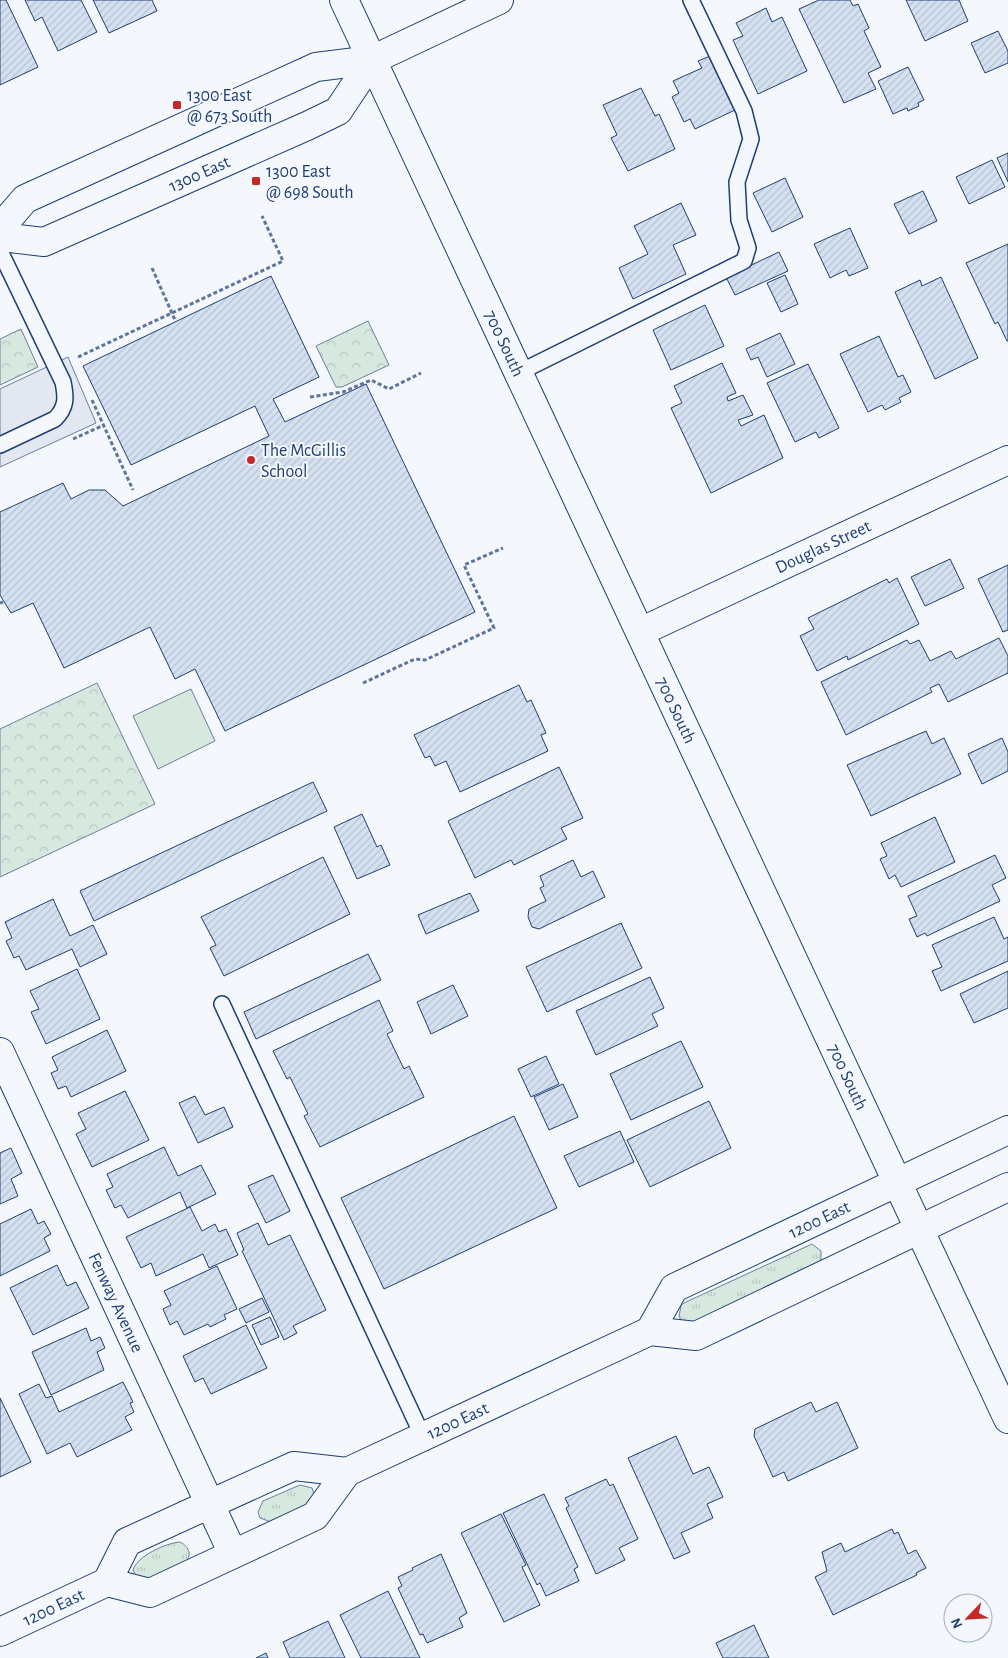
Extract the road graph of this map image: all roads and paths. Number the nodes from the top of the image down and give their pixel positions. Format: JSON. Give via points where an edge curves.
{"nodes":[{"id":1,"x":344,"y":0,"type":"edge"},
{"id":2,"x":499,"y":0,"type":"edge"},
{"id":3,"x":691,"y":0,"type":"edge"},
{"id":4,"x":372,"y":60,"type":"junction"},
{"id":5,"x":262,"y":216,"type":"dead end"},
{"id":6,"x":0,"y":228,"type":"edge"},
{"id":7,"x":0,"y":237,"type":"edge"},
{"id":8,"x":0,"y":251,"type":"edge"},
{"id":9,"x":152,"y":268,"type":"dead end"},
{"id":10,"x":172,"y":313,"type":"junction"},
{"id":11,"x":175,"y":320,"type":"dead end"},
{"id":12,"x":73,"y":359,"type":"dead end"},
{"id":13,"x":518,"y":373,"type":"junction"},
{"id":14,"x":421,"y":374,"type":"dead end"},
{"id":15,"x":310,"y":397,"type":"dead end"},
{"id":16,"x":0,"y":445,"type":"edge"},
{"id":17,"x":115,"y":450,"type":"dead end"},
{"id":18,"x":1008,"y":460,"type":"edge"},
{"id":19,"x":133,"y":490,"type":"dead end"},
{"id":20,"x":503,"y":548,"type":"dead end"},
{"id":21,"x":640,"y":632,"type":"junction"},
{"id":22,"x":363,"y":684,"type":"dead end"},
{"id":23,"x":222,"y":1004,"type":"dead end"},
{"id":24,"x":0,"y":1052,"type":"edge"},
{"id":25,"x":1008,"y":1130,"type":"edge"},
{"id":26,"x":898,"y":1184,"type":"junction"},
{"id":27,"x":1008,"y":1187,"type":"edge"},
{"id":28,"x":919,"y":1229,"type":"junction"},
{"id":29,"x":650,"y":1331,"type":"junction"},
{"id":30,"x":1008,"y":1419,"type":"edge"},
{"id":31,"x":423,"y":1436,"type":"junction"},
{"id":32,"x":347,"y":1472,"type":"junction"},
{"id":33,"x":210,"y":1504,"type":"junction"},
{"id":34,"x":233,"y":1554,"type":"junction"},
{"id":35,"x":107,"y":1582,"type":"junction"},
{"id":36,"x":0,"y":1632,"type":"edge"}],
"edges":[{"from":1,"to":4,"type":"street","name":"700 South"},
{"from":2,"to":4,"type":"street"},
{"from":3,"to":13,"type":"lane","via":[[744,111],[751,139],[737,182],[739,220],[748,248],[744,261]]},
{"from":4,"to":6,"type":"street","via":[[316,67],[285,80],[25,199]]},
{"from":4,"to":7,"type":"street","name":"1300 East","via":[[338,111],[307,126],[44,242]]},
{"from":4,"to":13,"type":"street","name":"700 South"},
{"from":5,"to":10,"type":"path","via":[[283,261]]},
{"from":8,"to":16,"type":"lane","via":[[63,382],[66,399],[62,412],[55,419]]},
{"from":9,"to":10,"type":"path"},
{"from":10,"to":11,"type":"path"},
{"from":10,"to":12,"type":"path"},
{"from":13,"to":21,"type":"street","name":"700 South"},
{"from":14,"to":15,"type":"path","via":[[389,389],[371,380],[343,392]]},
{"from":17,"to":19,"type":"path"},
{"from":18,"to":21,"type":"street","name":"Douglas Street"},
{"from":20,"to":22,"type":"path","via":[[464,566],[494,628],[425,660],[415,659]]},
{"from":21,"to":26,"type":"street","name":"700 South"},
{"from":23,"to":31,"type":"lane"},
{"from":24,"to":33,"type":"street","name":"Fenway Avenue"},
{"from":25,"to":26,"type":"street","name":"1200 East"},
{"from":26,"to":28,"type":"street","name":"700 South"},
{"from":26,"to":29,"type":"street","name":"1200 East","via":[[674,1288]]},
{"from":27,"to":28,"type":"street"},
{"from":28,"to":29,"type":"street","via":[[696,1336]]},
{"from":28,"to":30,"type":"street","name":"700 South"},
{"from":29,"to":31,"type":"street","name":"1200 East"},
{"from":31,"to":32,"type":"street","name":"1200 East"},
{"from":32,"to":33,"type":"street","name":"1200 East","via":[[294,1466]]},
{"from":32,"to":34,"type":"street","name":"1200 East","via":[[316,1516]]},
{"from":33,"to":34,"type":"street","name":"Fenway Avenue"},
{"from":33,"to":35,"type":"street","name":"1200 East","via":[[127,1542]]},
{"from":34,"to":35,"type":"street","name":"1200 East","via":[[150,1593]]},
{"from":35,"to":36,"type":"street","name":"1200 East"}]}
